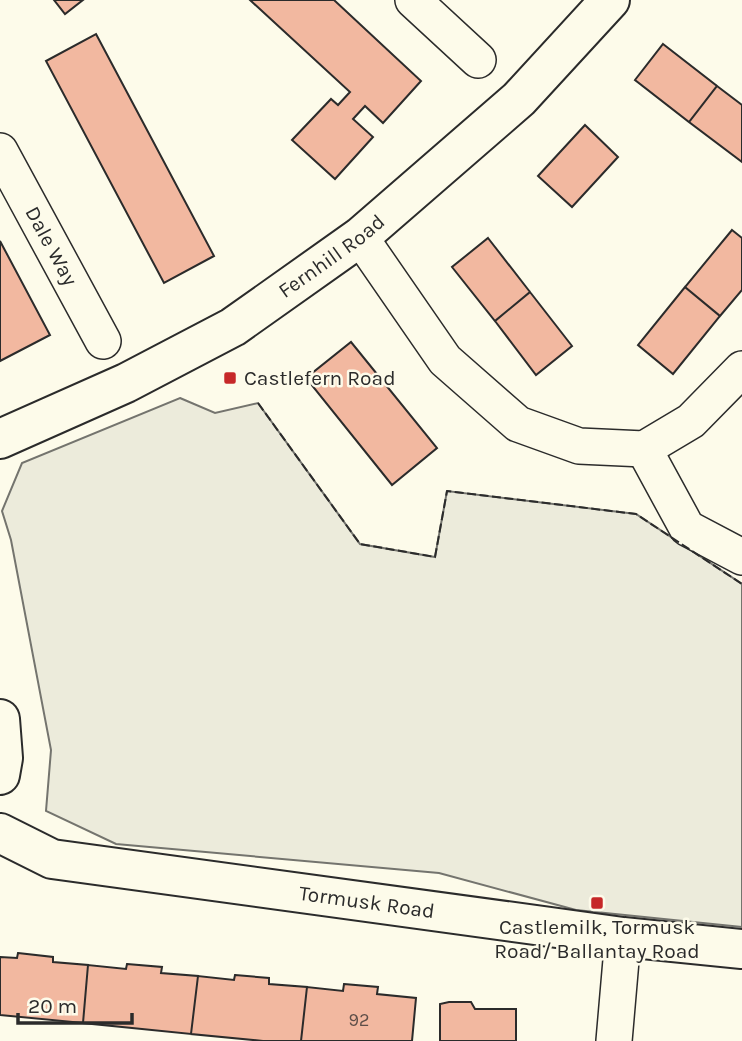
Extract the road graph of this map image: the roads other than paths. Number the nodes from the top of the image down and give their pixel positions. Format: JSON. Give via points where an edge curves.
{"nodes":[{"id":1,"x":413,"y":0,"type":"edge"},
{"id":2,"x":610,"y":0,"type":"edge"},
{"id":3,"x":478,"y":60,"type":"dead end"},
{"id":4,"x":0,"y":151,"type":"edge"},
{"id":5,"x":360,"y":237,"type":"junction"},
{"id":6,"x":103,"y":341,"type":"dead end"},
{"id":7,"x":742,"y":369,"type":"edge"},
{"id":8,"x":0,"y":439,"type":"edge"},
{"id":9,"x":644,"y":449,"type":"junction"},
{"id":10,"x":742,"y":557,"type":"edge"},
{"id":11,"x":0,"y":719,"type":"edge"},
{"id":12,"x":0,"y":775,"type":"edge"},
{"id":13,"x":0,"y":833,"type":"edge"},
{"id":14,"x":623,"y":937,"type":"junction"},
{"id":15,"x":742,"y":949,"type":"edge"},
{"id":16,"x":614,"y":1041,"type":"edge"}],
"edges":[{"from":1,"to":3,"type":"street"},
{"from":2,"to":5,"type":"street","name":"Fernhill Road","via":[[519,99]]},
{"from":4,"to":6,"type":"street","name":"Dale Way"},
{"from":5,"to":8,"type":"street","name":"Fernhill Road","via":[[233,327],[126,383]]},
{"from":5,"to":9,"type":"street","via":[[445,360],[518,424],[579,446]]},
{"from":7,"to":9,"type":"street","via":[[691,421]]},
{"from":9,"to":10,"type":"street","via":[[687,528]]},
{"from":11,"to":12,"type":"street"},
{"from":13,"to":14,"type":"street","name":"Tormusk Road","via":[[52,859]]},
{"from":14,"to":15,"type":"street","name":"Tormusk Road"},
{"from":14,"to":16,"type":"street"}]}
